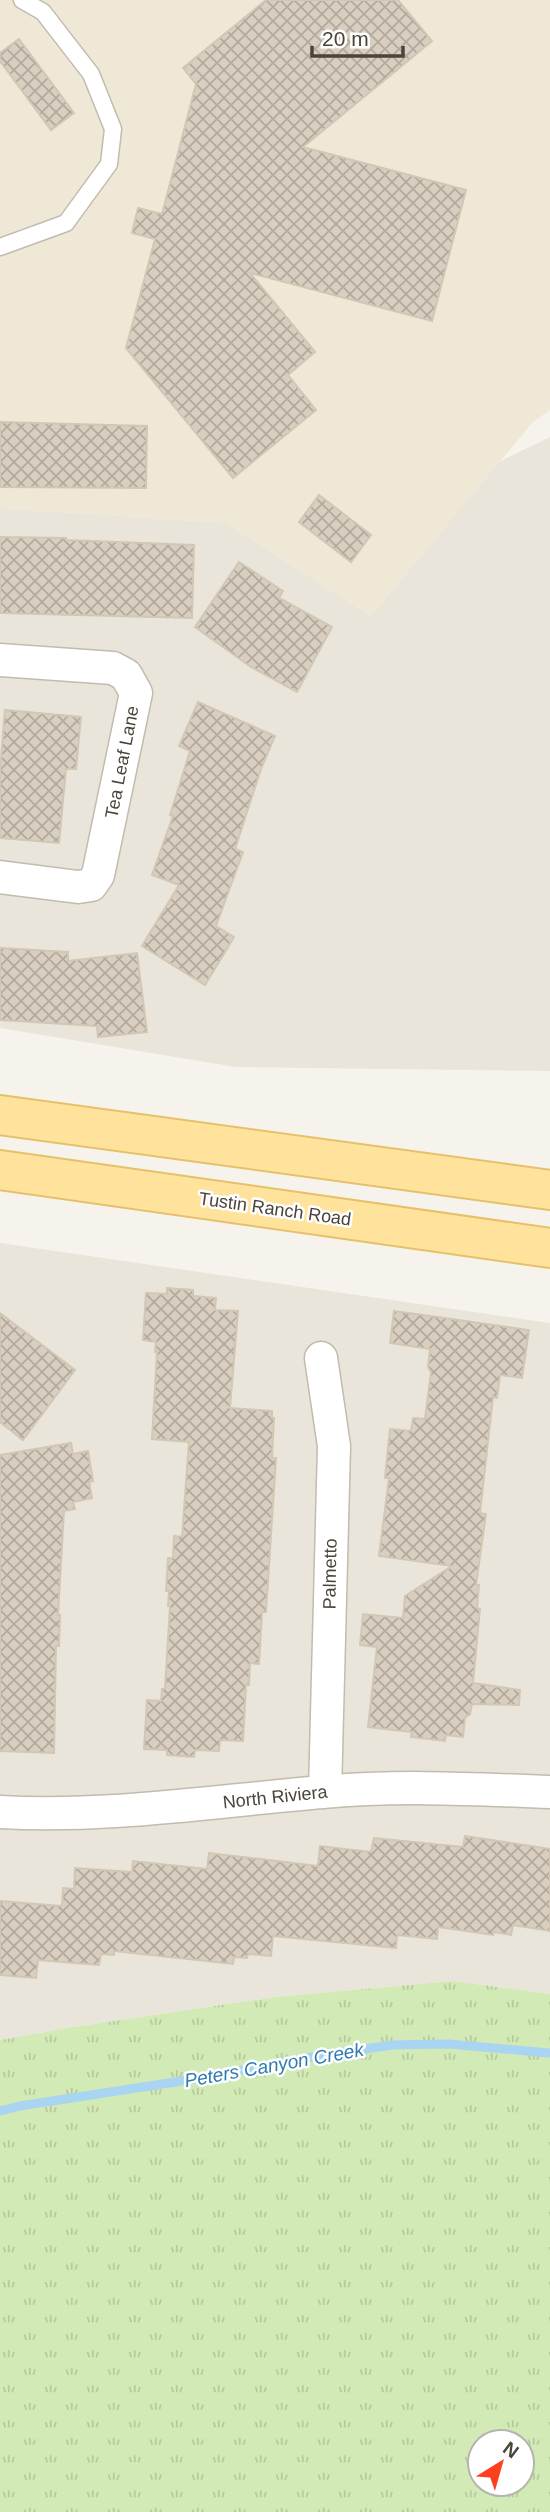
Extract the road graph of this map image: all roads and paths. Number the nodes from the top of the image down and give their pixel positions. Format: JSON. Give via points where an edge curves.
{"nodes":[{"id":1,"x":22,"y":0,"type":"edge"},
{"id":2,"x":0,"y":247,"type":"edge"},
{"id":3,"x":0,"y":660,"type":"edge"},
{"id":4,"x":0,"y":877,"type":"edge"},
{"id":5,"x":0,"y":1115,"type":"edge"},
{"id":6,"x":0,"y":1170,"type":"edge"},
{"id":7,"x":550,"y":1190,"type":"edge"},
{"id":8,"x":550,"y":1248,"type":"edge"},
{"id":9,"x":321,"y":1358,"type":"dead end"},
{"id":10,"x":325,"y":1792,"type":"junction"},
{"id":11,"x":550,"y":1792,"type":"edge"},
{"id":12,"x":0,"y":1812,"type":"edge"}],
"edges":[{"from":1,"to":2,"type":"lane","via":[[43,12],[91,74],[113,129],[109,164],[66,222]]},
{"from":3,"to":4,"type":"street","name":"Tea Leaf Lane","via":[[113,668],[126,675],[136,693],[99,875],[91,885],[78,887]]},
{"from":5,"to":7,"type":"main road"},
{"from":6,"to":8,"type":"main road","name":"Tustin Ranch Road"},
{"from":9,"to":10,"type":"street","name":"Palmetto","via":[[334,1446]]},
{"from":10,"to":11,"type":"street","name":"North Riviera","via":[[460,1788]]},
{"from":10,"to":12,"type":"street","name":"North Riviera","via":[[151,1810],[45,1815]]}]}
